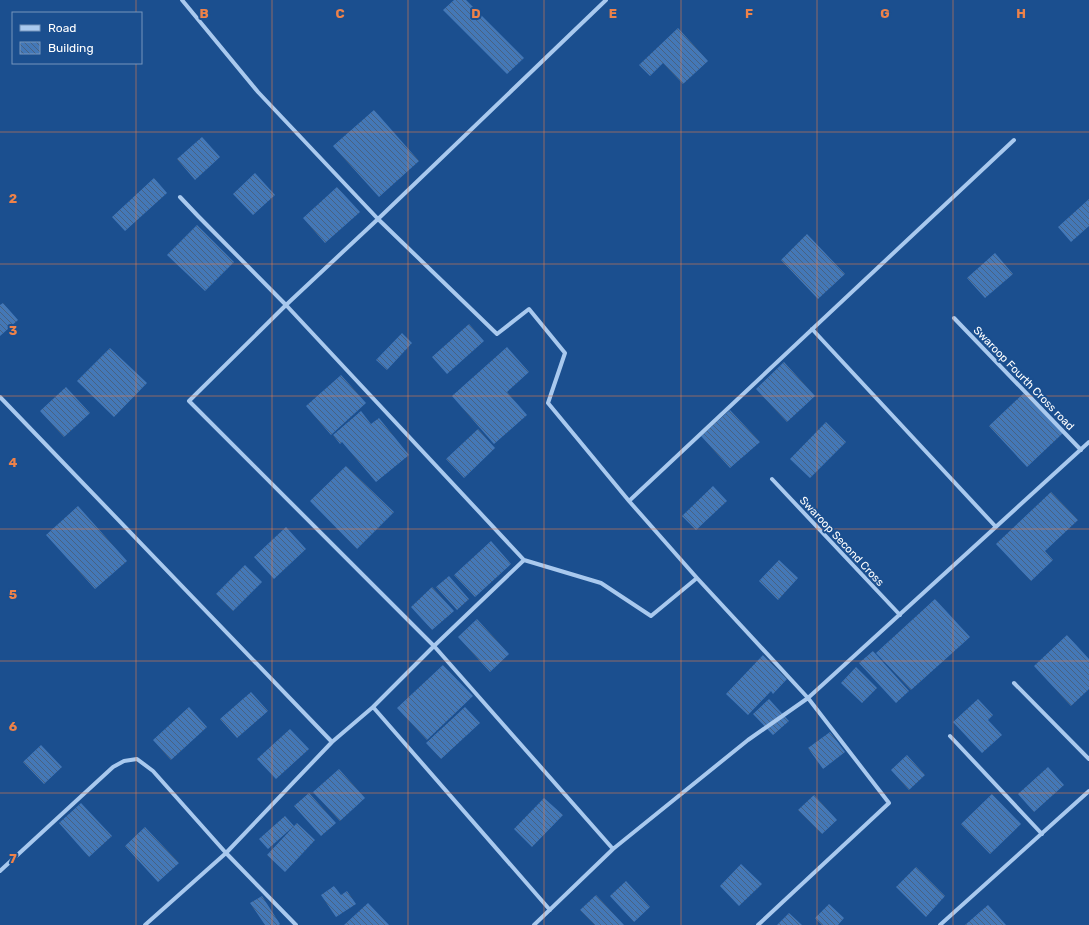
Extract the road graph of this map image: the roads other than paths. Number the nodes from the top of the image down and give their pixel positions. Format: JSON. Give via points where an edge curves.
{"nodes":[{"id":1,"x":182,"y":0,"type":"edge"},
{"id":2,"x":606,"y":0,"type":"edge"},
{"id":3,"x":1014,"y":140,"type":"dead end"},
{"id":4,"x":180,"y":197,"type":"dead end"},
{"id":5,"x":378,"y":219,"type":"junction"},
{"id":6,"x":286,"y":305,"type":"junction"},
{"id":7,"x":954,"y":318,"type":"dead end"},
{"id":8,"x":812,"y":329,"type":"junction"},
{"id":9,"x":0,"y":397,"type":"edge"},
{"id":10,"x":1089,"y":442,"type":"edge"},
{"id":11,"x":1081,"y":450,"type":"junction"},
{"id":12,"x":772,"y":479,"type":"dead end"},
{"id":13,"x":629,"y":501,"type":"junction"},
{"id":14,"x":996,"y":527,"type":"junction"},
{"id":15,"x":524,"y":560,"type":"junction"},
{"id":16,"x":697,"y":578,"type":"junction"},
{"id":17,"x":900,"y":615,"type":"junction"},
{"id":18,"x":434,"y":646,"type":"junction"},
{"id":19,"x":1014,"y":683,"type":"dead end"},
{"id":20,"x":808,"y":698,"type":"junction"},
{"id":21,"x":373,"y":707,"type":"junction"},
{"id":22,"x":950,"y":736,"type":"dead end"},
{"id":23,"x":332,"y":742,"type":"junction"},
{"id":24,"x":1089,"y":759,"type":"edge"},
{"id":25,"x":1089,"y":791,"type":"edge"},
{"id":26,"x":1042,"y":834,"type":"junction"},
{"id":27,"x":613,"y":849,"type":"junction"},
{"id":28,"x":226,"y":853,"type":"junction"},
{"id":29,"x":0,"y":871,"type":"edge"},
{"id":30,"x":550,"y":910,"type":"junction"},
{"id":31,"x":145,"y":925,"type":"edge"},
{"id":32,"x":296,"y":925,"type":"edge"},
{"id":33,"x":534,"y":925,"type":"edge"},
{"id":34,"x":758,"y":925,"type":"edge"},
{"id":35,"x":940,"y":925,"type":"edge"}],
"edges":[{"from":1,"to":5,"type":"street","via":[[258,92]]},
{"from":2,"to":5,"type":"street"},
{"from":3,"to":8,"type":"street"},
{"from":4,"to":6,"type":"street"},
{"from":5,"to":6,"type":"street"},
{"from":5,"to":13,"type":"street","via":[[497,334],[529,309],[566,353],[548,404]]},
{"from":6,"to":15,"type":"street"},
{"from":6,"to":18,"type":"street","via":[[189,401]]},
{"from":7,"to":11,"type":"street","name":"Swaroop Fourth Cross road"},
{"from":8,"to":13,"type":"street"},
{"from":8,"to":14,"type":"street"},
{"from":9,"to":23,"type":"street"},
{"from":10,"to":11,"type":"street"},
{"from":11,"to":14,"type":"street"},
{"from":12,"to":17,"type":"street","name":"Swaroop Second Cross"},
{"from":13,"to":16,"type":"street"},
{"from":14,"to":17,"type":"street"},
{"from":15,"to":16,"type":"street","via":[[601,583],[651,616]]},
{"from":15,"to":18,"type":"street"},
{"from":16,"to":20,"type":"street"},
{"from":17,"to":20,"type":"street"},
{"from":18,"to":21,"type":"street"},
{"from":18,"to":27,"type":"street"},
{"from":19,"to":24,"type":"street"},
{"from":20,"to":27,"type":"street","via":[[748,740]]},
{"from":20,"to":34,"type":"street","via":[[889,803]]},
{"from":21,"to":23,"type":"street"},
{"from":21,"to":30,"type":"street"},
{"from":22,"to":26,"type":"street"},
{"from":23,"to":28,"type":"street"},
{"from":25,"to":26,"type":"street"},
{"from":26,"to":35,"type":"street"},
{"from":27,"to":30,"type":"street"},
{"from":28,"to":29,"type":"street","via":[[153,771],[137,759],[124,761],[113,767]]},
{"from":28,"to":31,"type":"street"},
{"from":28,"to":32,"type":"street"},
{"from":30,"to":33,"type":"street"}]}
